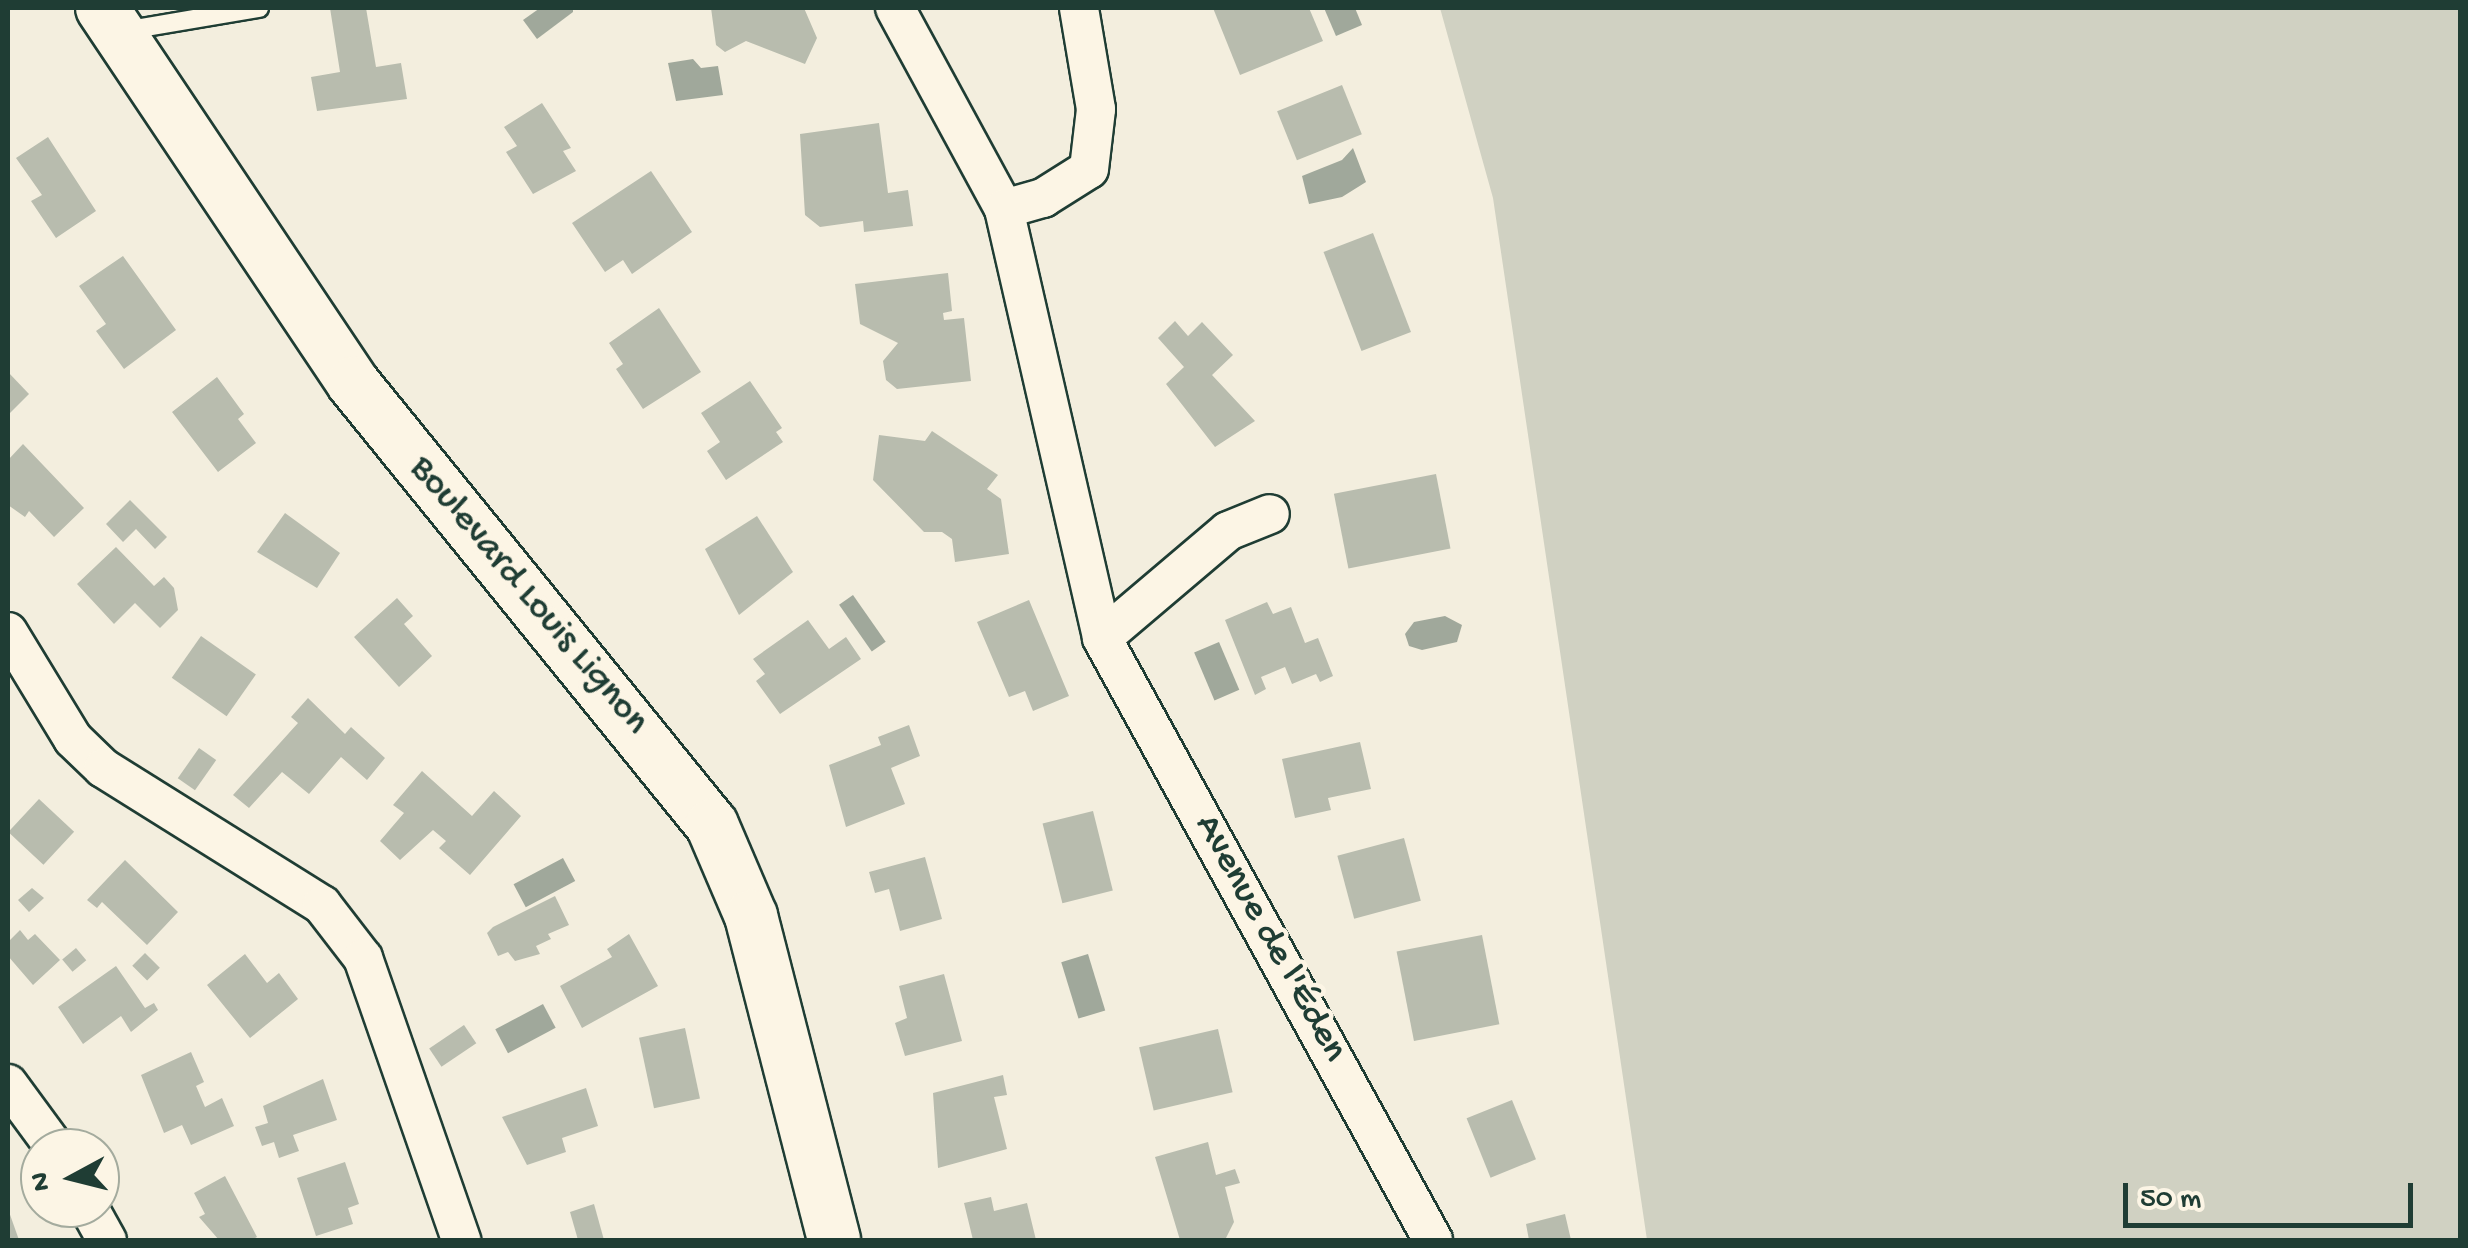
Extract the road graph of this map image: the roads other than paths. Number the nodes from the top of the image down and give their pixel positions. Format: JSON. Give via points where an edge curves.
{"nodes":[{"id":1,"x":259,"y":8,"type":"edge"},
{"id":2,"x":895,"y":8,"type":"edge"},
{"id":3,"x":1078,"y":8,"type":"edge"},
{"id":4,"x":110,"y":20,"type":"edge"},
{"id":5,"x":1004,"y":209,"type":"junction"},
{"id":6,"x":1270,"y":514,"type":"dead end"},
{"id":7,"x":8,"y":632,"type":"edge"},
{"id":8,"x":1102,"y":638,"type":"junction"},
{"id":9,"x":8,"y":1084,"type":"edge"},
{"id":10,"x":40,"y":1128,"type":"edge"},
{"id":11,"x":461,"y":1240,"type":"edge"},
{"id":12,"x":834,"y":1240,"type":"edge"},
{"id":13,"x":1434,"y":1240,"type":"edge"}],
"edges":[{"from":1,"to":4,"type":"lane"},
{"from":2,"to":5,"type":"street","name":"Avenue de l'Éden"},
{"from":3,"to":5,"type":"street","via":[[1096,108],[1090,169],[1043,198]]},
{"from":4,"to":12,"type":"main road","name":"Boulevard Louis Lignon","via":[[353,383],[712,824],[751,916]]},
{"from":5,"to":8,"type":"street","name":"Avenue de l'Éden"},
{"from":6,"to":8,"type":"street","via":[[1228,531]]},
{"from":7,"to":11,"type":"street","via":[[73,739],[103,768],[322,905],[363,958]]},
{"from":8,"to":13,"type":"street","name":"Avenue de l'Éden"},
{"from":9,"to":10,"type":"street"}]}
